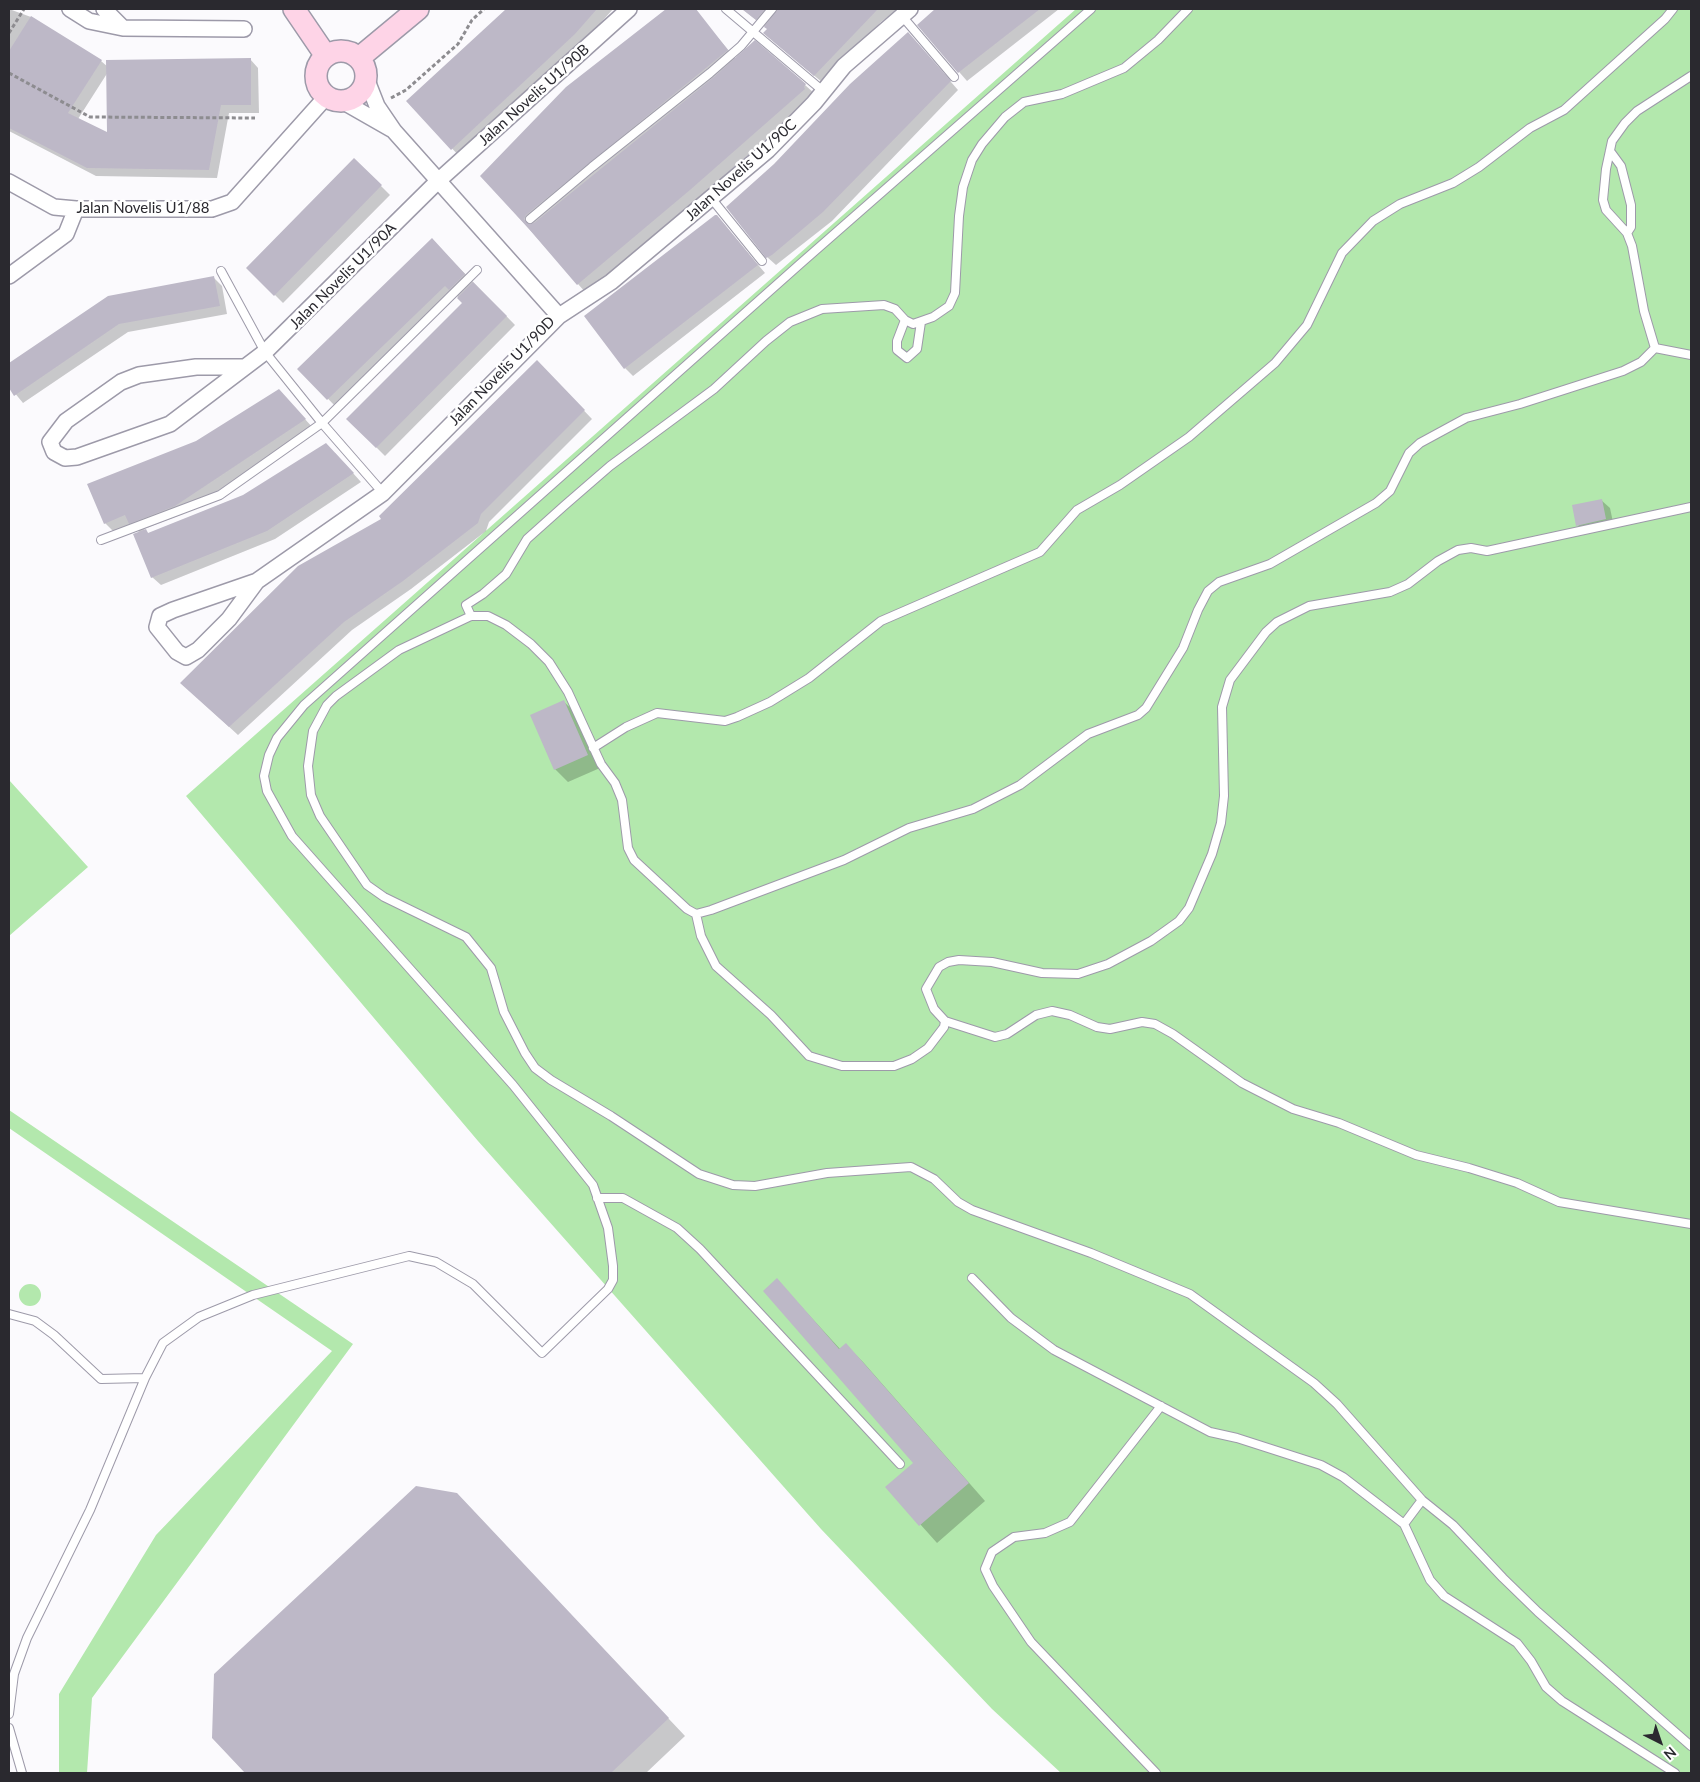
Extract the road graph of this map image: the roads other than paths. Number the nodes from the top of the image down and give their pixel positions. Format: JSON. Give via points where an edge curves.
{"nodes":[{"id":1,"x":70,"y":9,"type":"edge"},
{"id":2,"x":104,"y":9,"type":"edge"},
{"id":3,"x":294,"y":9,"type":"edge"},
{"id":4,"x":418,"y":9,"type":"edge"},
{"id":5,"x":629,"y":9,"type":"edge"},
{"id":6,"x":726,"y":9,"type":"edge"},
{"id":7,"x":772,"y":9,"type":"edge"},
{"id":8,"x":1091,"y":9,"type":"edge"},
{"id":9,"x":1188,"y":9,"type":"edge"},
{"id":10,"x":1673,"y":9,"type":"edge"},
{"id":11,"x":906,"y":12,"type":"edge"},
{"id":12,"x":123,"y":28,"type":"junction"},
{"id":13,"x":244,"y":28,"type":"dead end"},
{"id":14,"x":753,"y":31,"type":"junction"},
{"id":15,"x":326,"y":56,"type":"junction"},
{"id":16,"x":358,"y":58,"type":"junction"},
{"id":17,"x":1691,"y":76,"type":"edge"},
{"id":18,"x":954,"y":77,"type":"dead end"},
{"id":19,"x":366,"y":78,"type":"junction"},
{"id":20,"x":823,"y":91,"type":"junction"},
{"id":21,"x":334,"y":99,"type":"junction"},
{"id":22,"x":394,"y":131,"type":"junction"},
{"id":23,"x":1610,"y":151,"type":"junction"},
{"id":24,"x":438,"y":181,"type":"junction"},
{"id":25,"x":9,"y":182,"type":"edge"},
{"id":26,"x":711,"y":198,"type":"junction"},
{"id":27,"x":76,"y":209,"type":"junction"},
{"id":28,"x":530,"y":219,"type":"dead end"},
{"id":29,"x":1628,"y":234,"type":"junction"},
{"id":30,"x":762,"y":261,"type":"dead end"},
{"id":31,"x":477,"y":270,"type":"dead end"},
{"id":32,"x":221,"y":271,"type":"dead end"},
{"id":33,"x":9,"y":276,"type":"edge"},
{"id":34,"x":559,"y":316,"type":"junction"},
{"id":35,"x":905,"y":320,"type":"junction"},
{"id":36,"x":921,"y":322,"type":"junction"},
{"id":37,"x":1655,"y":348,"type":"junction"},
{"id":38,"x":265,"y":352,"type":"junction"},
{"id":39,"x":1691,"y":356,"type":"edge"},
{"id":40,"x":244,"y":367,"type":"junction"},
{"id":41,"x":322,"y":423,"type":"junction"},
{"id":42,"x":383,"y":493,"type":"junction"},
{"id":43,"x":1691,"y":507,"type":"edge"},
{"id":44,"x":101,"y":540,"type":"dead end"},
{"id":45,"x":257,"y":581,"type":"junction"},
{"id":46,"x":471,"y":616,"type":"junction"},
{"id":47,"x":594,"y":748,"type":"junction"},
{"id":48,"x":696,"y":914,"type":"junction"},
{"id":49,"x":945,"y":1021,"type":"junction"},
{"id":50,"x":597,"y":1198,"type":"junction"},
{"id":51,"x":1691,"y":1224,"type":"edge"},
{"id":52,"x":972,"y":1278,"type":"dead end"},
{"id":53,"x":9,"y":1314,"type":"edge"},
{"id":54,"x":145,"y":1378,"type":"junction"},
{"id":55,"x":1161,"y":1406,"type":"junction"},
{"id":56,"x":900,"y":1464,"type":"dead end"},
{"id":57,"x":1422,"y":1500,"type":"junction"},
{"id":58,"x":1404,"y":1524,"type":"junction"},
{"id":59,"x":9,"y":1714,"type":"edge"},
{"id":60,"x":9,"y":1728,"type":"edge"},
{"id":61,"x":1691,"y":1746,"type":"edge"},
{"id":62,"x":22,"y":1773,"type":"edge"},
{"id":63,"x":1156,"y":1773,"type":"edge"},
{"id":64,"x":1675,"y":1773,"type":"edge"}],
"edges":[{"from":1,"to":12,"type":"street","via":[[89,21]]},
{"from":2,"to":12,"type":"street"},
{"from":3,"to":15,"type":"street"},
{"from":4,"to":16,"type":"street"},
{"from":5,"to":24,"type":"street","name":"Jalan Novelis U1/90B"},
{"from":6,"to":14,"type":"lane"},
{"from":7,"to":14,"type":"lane"},
{"from":8,"to":50,"type":"lane","via":[[312,698],[277,738],[269,755],[264,776],[267,792],[292,836],[513,1085],[593,1185]]},
{"from":9,"to":36,"type":"lane","via":[[1124,68],[1062,94],[1024,102],[1005,117],[972,160],[963,187],[952,302]]},
{"from":10,"to":47,"type":"lane","via":[[1564,110],[1530,128],[1453,183],[1400,204],[1373,221],[1342,254],[1307,324],[1275,363],[1189,437],[1120,485],[1077,510],[1040,552],[881,621],[809,678],[770,702],[737,717],[725,721],[657,713],[626,727]]},
{"from":11,"to":18,"type":"lane"},
{"from":11,"to":20,"type":"street","name":"Jalan Novelis U1/90C","via":[[844,66]]},
{"from":12,"to":13,"type":"street"},
{"from":14,"to":20,"type":"lane"},
{"from":14,"to":28,"type":"lane","via":[[710,73]]},
{"from":15,"to":16,"type":"street","via":[[337,51],[348,52]]},
{"from":15,"to":21,"type":"street","via":[[318,65],[318,88]]},
{"from":16,"to":19,"type":"street"},
{"from":17,"to":23,"type":"lane","via":[[1636,111],[1612,141]]},
{"from":19,"to":21,"type":"street","via":[[362,89],[353,98]]},
{"from":19,"to":22,"type":"street","name":"Jalan Novelis U1/90D","via":[[377,106]]},
{"from":20,"to":26,"type":"street","name":"Jalan Novelis U1/90C","via":[[768,150]]},
{"from":21,"to":22,"type":"street","name":"Jalan Novelis U1/90D"},
{"from":21,"to":27,"type":"street","name":"Jalan Novelis U1/88","via":[[232,202],[212,209]]},
{"from":22,"to":24,"type":"street","name":"Jalan Novelis U1/90D"},
{"from":23,"to":29,"type":"lane","via":[[1622,166],[1631,205]]},
{"from":23,"to":29,"type":"lane","via":[[1603,200],[1606,210]]},
{"from":24,"to":34,"type":"street","name":"Jalan Novelis U1/90D"},
{"from":24,"to":38,"type":"street","name":"Jalan Novelis U1/90A"},
{"from":25,"to":27,"type":"street","name":"Jalan Novelis U1/88","via":[[54,207]]},
{"from":26,"to":30,"type":"lane"},
{"from":26,"to":34,"type":"street","name":"Jalan Novelis U1/90C","via":[[611,282]]},
{"from":27,"to":33,"type":"street","via":[[66,234]]},
{"from":29,"to":37,"type":"lane"},
{"from":31,"to":41,"type":"lane"},
{"from":32,"to":38,"type":"lane"},
{"from":34,"to":42,"type":"street","name":"Jalan Novelis U1/90D"},
{"from":35,"to":36,"type":"lane","via":[[913,324]]},
{"from":35,"to":36,"type":"lane","via":[[897,350],[907,358],[917,349]]},
{"from":35,"to":46,"type":"lane","via":[[896,309],[884,305],[858,305],[822,310],[790,322],[714,389],[610,466],[528,539],[506,574],[466,604]]},
{"from":37,"to":39,"type":"lane"},
{"from":37,"to":48,"type":"lane","via":[[1641,362],[1623,371],[1466,418],[1420,443],[1410,453],[1390,491],[1376,503],[1270,564],[1218,582],[1208,591],[1183,648],[1146,708],[1138,715],[1088,734],[1020,785],[973,809],[909,828],[844,860]]},
{"from":38,"to":40,"type":"street","name":"Jalan Novelis U1/90A"},
{"from":38,"to":41,"type":"lane"},
{"from":40,"to":40,"type":"street","name":"Jalan Novelis U1/90A","via":[[170,424],[77,457],[65,458],[54,452],[50,442],[66,422],[120,382],[139,375],[196,367]]},
{"from":41,"to":42,"type":"lane"},
{"from":41,"to":44,"type":"lane","via":[[220,495]]},
{"from":42,"to":45,"type":"street","name":"Jalan Novelis U1/90D"},
{"from":43,"to":49,"type":"lane","via":[[1487,551],[1458,550],[1408,584],[1390,592],[1309,606],[1277,622],[1230,680],[1222,707],[1224,796],[1220,823],[1212,854],[1179,921],[1151,941],[1108,964],[1078,974],[1042,973],[992,962],[948,962],[939,967],[926,989],[934,1009]]},
{"from":45,"to":45,"type":"street","name":"Jalan Novelis U1/90D","via":[[229,619],[198,650],[186,657],[177,652],[157,627],[160,616],[173,610]]},
{"from":46,"to":47,"type":"lane","via":[[488,616],[506,626],[549,662],[568,692]]},
{"from":46,"to":57,"type":"lane","via":[[399,650],[326,704],[313,731],[308,766],[311,795],[320,816],[367,885],[384,898],[466,936],[480,952],[491,968],[504,1012],[535,1068],[699,1174],[733,1185],[754,1186],[827,1173],[911,1167],[934,1179],[958,1202],[972,1210],[1091,1253],[1190,1294],[1326,1394]]},
{"from":47,"to":48,"type":"lane","via":[[622,800],[628,848],[634,860],[669,895]]},
{"from":48,"to":49,"type":"lane","via":[[701,936],[716,966],[771,1015],[809,1056],[842,1066],[894,1066],[928,1048]]},
{"from":49,"to":51,"type":"lane","via":[[995,1036],[1007,1034],[1036,1015],[1052,1011],[1110,1029],[1142,1022],[1155,1024],[1242,1083],[1267,1096],[1293,1109],[1339,1123],[1416,1155],[1517,1183],[1559,1202]]},
{"from":50,"to":54,"type":"lane","via":[[608,1228],[613,1280],[608,1289],[542,1353],[473,1284],[436,1262],[409,1256],[253,1295],[199,1317],[163,1343]]},
{"from":50,"to":56,"type":"lane","via":[[623,1198],[677,1228]]},
{"from":52,"to":55,"type":"lane","via":[[1011,1318],[1054,1350]]},
{"from":53,"to":54,"type":"lane","via":[[35,1321],[101,1379]]},
{"from":54,"to":59,"type":"lane","via":[[90,1510],[27,1638],[14,1674]]},
{"from":55,"to":58,"type":"lane","via":[[1210,1432],[1321,1465],[1373,1498]]},
{"from":55,"to":63,"type":"lane","via":[[1070,1522],[1045,1533],[1014,1537],[992,1552],[985,1569],[1031,1642]]},
{"from":57,"to":58,"type":"lane"},
{"from":57,"to":61,"type":"lane","via":[[1453,1525],[1538,1612]]},
{"from":58,"to":64,"type":"lane","via":[[1430,1580],[1444,1596],[1517,1643],[1546,1687],[1562,1701]]},
{"from":60,"to":62,"type":"lane"}]}
